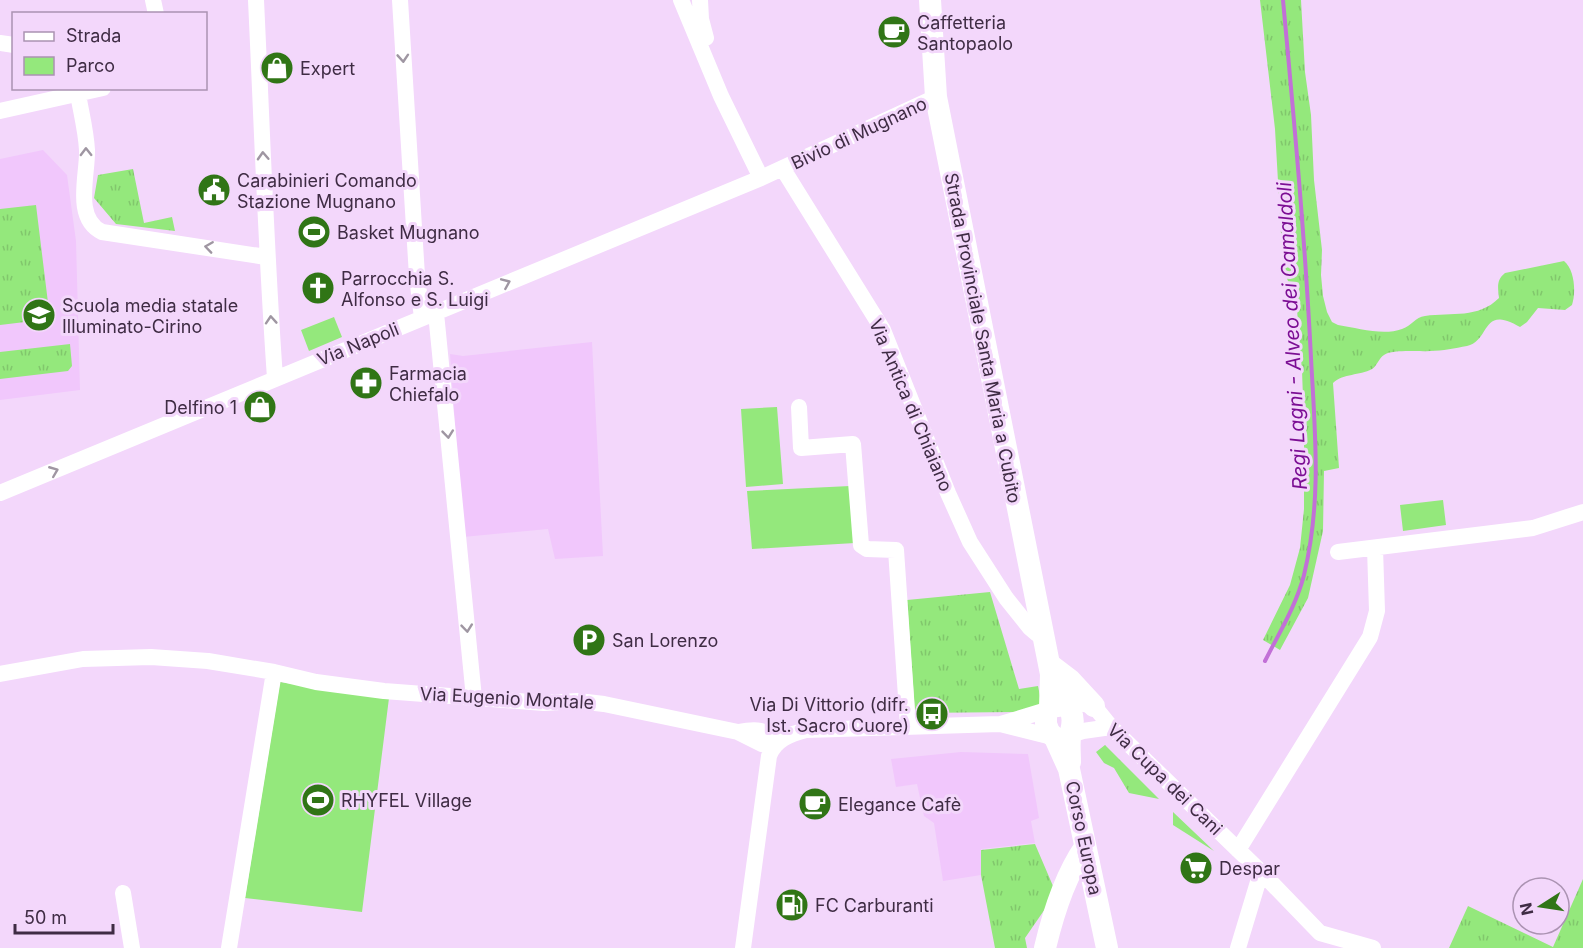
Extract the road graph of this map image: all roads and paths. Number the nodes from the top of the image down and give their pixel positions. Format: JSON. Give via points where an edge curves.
{"nodes":[{"id":1,"x":256,"y":0,"type":"edge"},
{"id":2,"x":400,"y":0,"type":"edge"},
{"id":3,"x":681,"y":0,"type":"edge"},
{"id":4,"x":700,"y":0,"type":"edge"},
{"id":5,"x":930,"y":0,"type":"edge"},
{"id":6,"x":95,"y":90,"type":"edge"},
{"id":7,"x":78,"y":94,"type":"junction"},
{"id":8,"x":936,"y":98,"type":"junction"},
{"id":9,"x":0,"y":111,"type":"edge"},
{"id":10,"x":734,"y":118,"type":"junction"},
{"id":11,"x":783,"y":169,"type":"junction"},
{"id":12,"x":761,"y":178,"type":"junction"},
{"id":13,"x":266,"y":257,"type":"junction"},
{"id":14,"x":429,"y":316,"type":"junction"},
{"id":15,"x":275,"y":378,"type":"junction"},
{"id":16,"x":799,"y":407,"type":"dead end"},
{"id":17,"x":0,"y":493,"type":"edge"},
{"id":18,"x":1583,"y":512,"type":"edge"},
{"id":19,"x":1375,"y":548,"type":"junction"},
{"id":20,"x":1338,"y":552,"type":"dead end"},
{"id":21,"x":1043,"y":633,"type":"junction"},
{"id":22,"x":1050,"y":670,"type":"junction"},
{"id":23,"x":274,"y":672,"type":"junction"},
{"id":24,"x":0,"y":674,"type":"edge"},
{"id":25,"x":474,"y":698,"type":"junction"},
{"id":26,"x":1094,"y":706,"type":"junction"},
{"id":27,"x":1057,"y":707,"type":"junction"},
{"id":28,"x":1000,"y":724,"type":"junction"},
{"id":29,"x":908,"y":726,"type":"junction"},
{"id":30,"x":1111,"y":727,"type":"junction"},
{"id":31,"x":1059,"y":736,"type":"junction"},
{"id":32,"x":778,"y":743,"type":"junction"},
{"id":33,"x":1085,"y":847,"type":"junction"},
{"id":34,"x":1238,"y":850,"type":"junction"},
{"id":35,"x":1261,"y":872,"type":"junction"},
{"id":36,"x":123,"y":893,"type":"dead end"},
{"id":37,"x":1098,"y":907,"type":"junction"},
{"id":38,"x":1054,"y":920,"type":"junction"},
{"id":39,"x":132,"y":948,"type":"edge"},
{"id":40,"x":229,"y":948,"type":"edge"},
{"id":41,"x":743,"y":948,"type":"edge"},
{"id":42,"x":1045,"y":948,"type":"edge"},
{"id":43,"x":1107,"y":948,"type":"edge"},
{"id":44,"x":1238,"y":948,"type":"edge"},
{"id":45,"x":1373,"y":948,"type":"edge"}],
"edges":[{"from":13,"to":1,"type":"street","one_way":true},
{"from":2,"to":14,"type":"street","one_way":true,"via":[[417,276]]},
{"from":3,"to":4,"type":"street"},
{"from":3,"to":10,"type":"street"},
{"from":4,"to":10,"type":"street","via":[[703,29],[727,88]]},
{"from":5,"to":8,"type":"main road","name":"Strada Provinciale Santa Maria a Cubito"},
{"from":6,"to":7,"type":"street"},
{"from":7,"to":9,"type":"street"},
{"from":13,"to":7,"type":"street","one_way":true,"via":[[95,229],[84,205],[87,152]]},
{"from":8,"to":11,"type":"street","name":"Bivio di Mugnano"},
{"from":8,"to":21,"type":"main road","name":"Strada Provinciale Santa Maria a Cubito"},
{"from":10,"to":12,"type":"street"},
{"from":11,"to":12,"type":"street","name":"Via Napoli"},
{"from":11,"to":21,"type":"street","name":"Via Antica di Chiaiano","via":[[884,330],[970,542],[1005,598],[1030,628],[1037,634]]},
{"from":14,"to":12,"type":"street","name":"Via Napoli","one_way":true},
{"from":15,"to":13,"type":"street","one_way":true},
{"from":14,"to":15,"type":"street","name":"Via Napoli"},
{"from":14,"to":25,"type":"street","one_way":true},
{"from":17,"to":15,"type":"street","name":"Via Napoli","one_way":true},
{"from":16,"to":29,"type":"street","via":[[801,448],[853,444],[861,545],[867,549],[896,550]]},
{"from":18,"to":19,"type":"street","via":[[1533,528]]},
{"from":19,"to":20,"type":"street"},
{"from":19,"to":34,"type":"street","via":[[1377,611],[1370,637]]},
{"from":21,"to":22,"type":"main road","name":"Strada Provinciale Santa Maria a Cubito"},
{"from":22,"to":26,"type":"main road","via":[[1070,680]]},
{"from":22,"to":27,"type":"main road","name":"Strada Provinciale Santa Maria a Cubito"},
{"from":23,"to":24,"type":"street","name":"Via Eugenio Montale","via":[[151,657],[83,660]]},
{"from":23,"to":25,"type":"street","name":"Via Eugenio Montale","via":[[316,682]]},
{"from":23,"to":40,"type":"street"},
{"from":25,"to":32,"type":"street","name":"Via Eugenio Montale","via":[[604,704],[738,732],[766,731]]},
{"from":26,"to":27,"type":"street","name":"Via Cupa dei Cani"},
{"from":26,"to":30,"type":"street","name":"Via Cupa dei Cani"},
{"from":27,"to":28,"type":"street","name":"Via Cupa dei Cani"},
{"from":27,"to":31,"type":"main road","name":"Strada Provinciale Santa Maria a Cubito","via":[[1073,720],[1073,728]]},
{"from":28,"to":29,"type":"street"},
{"from":28,"to":31,"type":"street"},
{"from":29,"to":32,"type":"street","via":[[806,730]]},
{"from":30,"to":31,"type":"street"},
{"from":30,"to":34,"type":"street","name":"Via Cupa dei Cani"},
{"from":31,"to":33,"type":"main road","name":"Corso Europa"},
{"from":32,"to":41,"type":"street","via":[[770,756]]},
{"from":33,"to":37,"type":"main road","name":"Corso Europa"},
{"from":33,"to":38,"type":"main road","via":[[1069,876]]},
{"from":34,"to":35,"type":"street","name":"Via Cupa dei Cani"},
{"from":35,"to":44,"type":"street"},
{"from":35,"to":45,"type":"street","name":"Via Cupa dei Cani","via":[[1320,933]]},
{"from":36,"to":39,"type":"street"},
{"from":37,"to":38,"type":"main road","name":"Corso Europa","via":[[1078,901]]},
{"from":37,"to":43,"type":"main road","name":"Corso Europa"},
{"from":38,"to":42,"type":"main road"}]}
